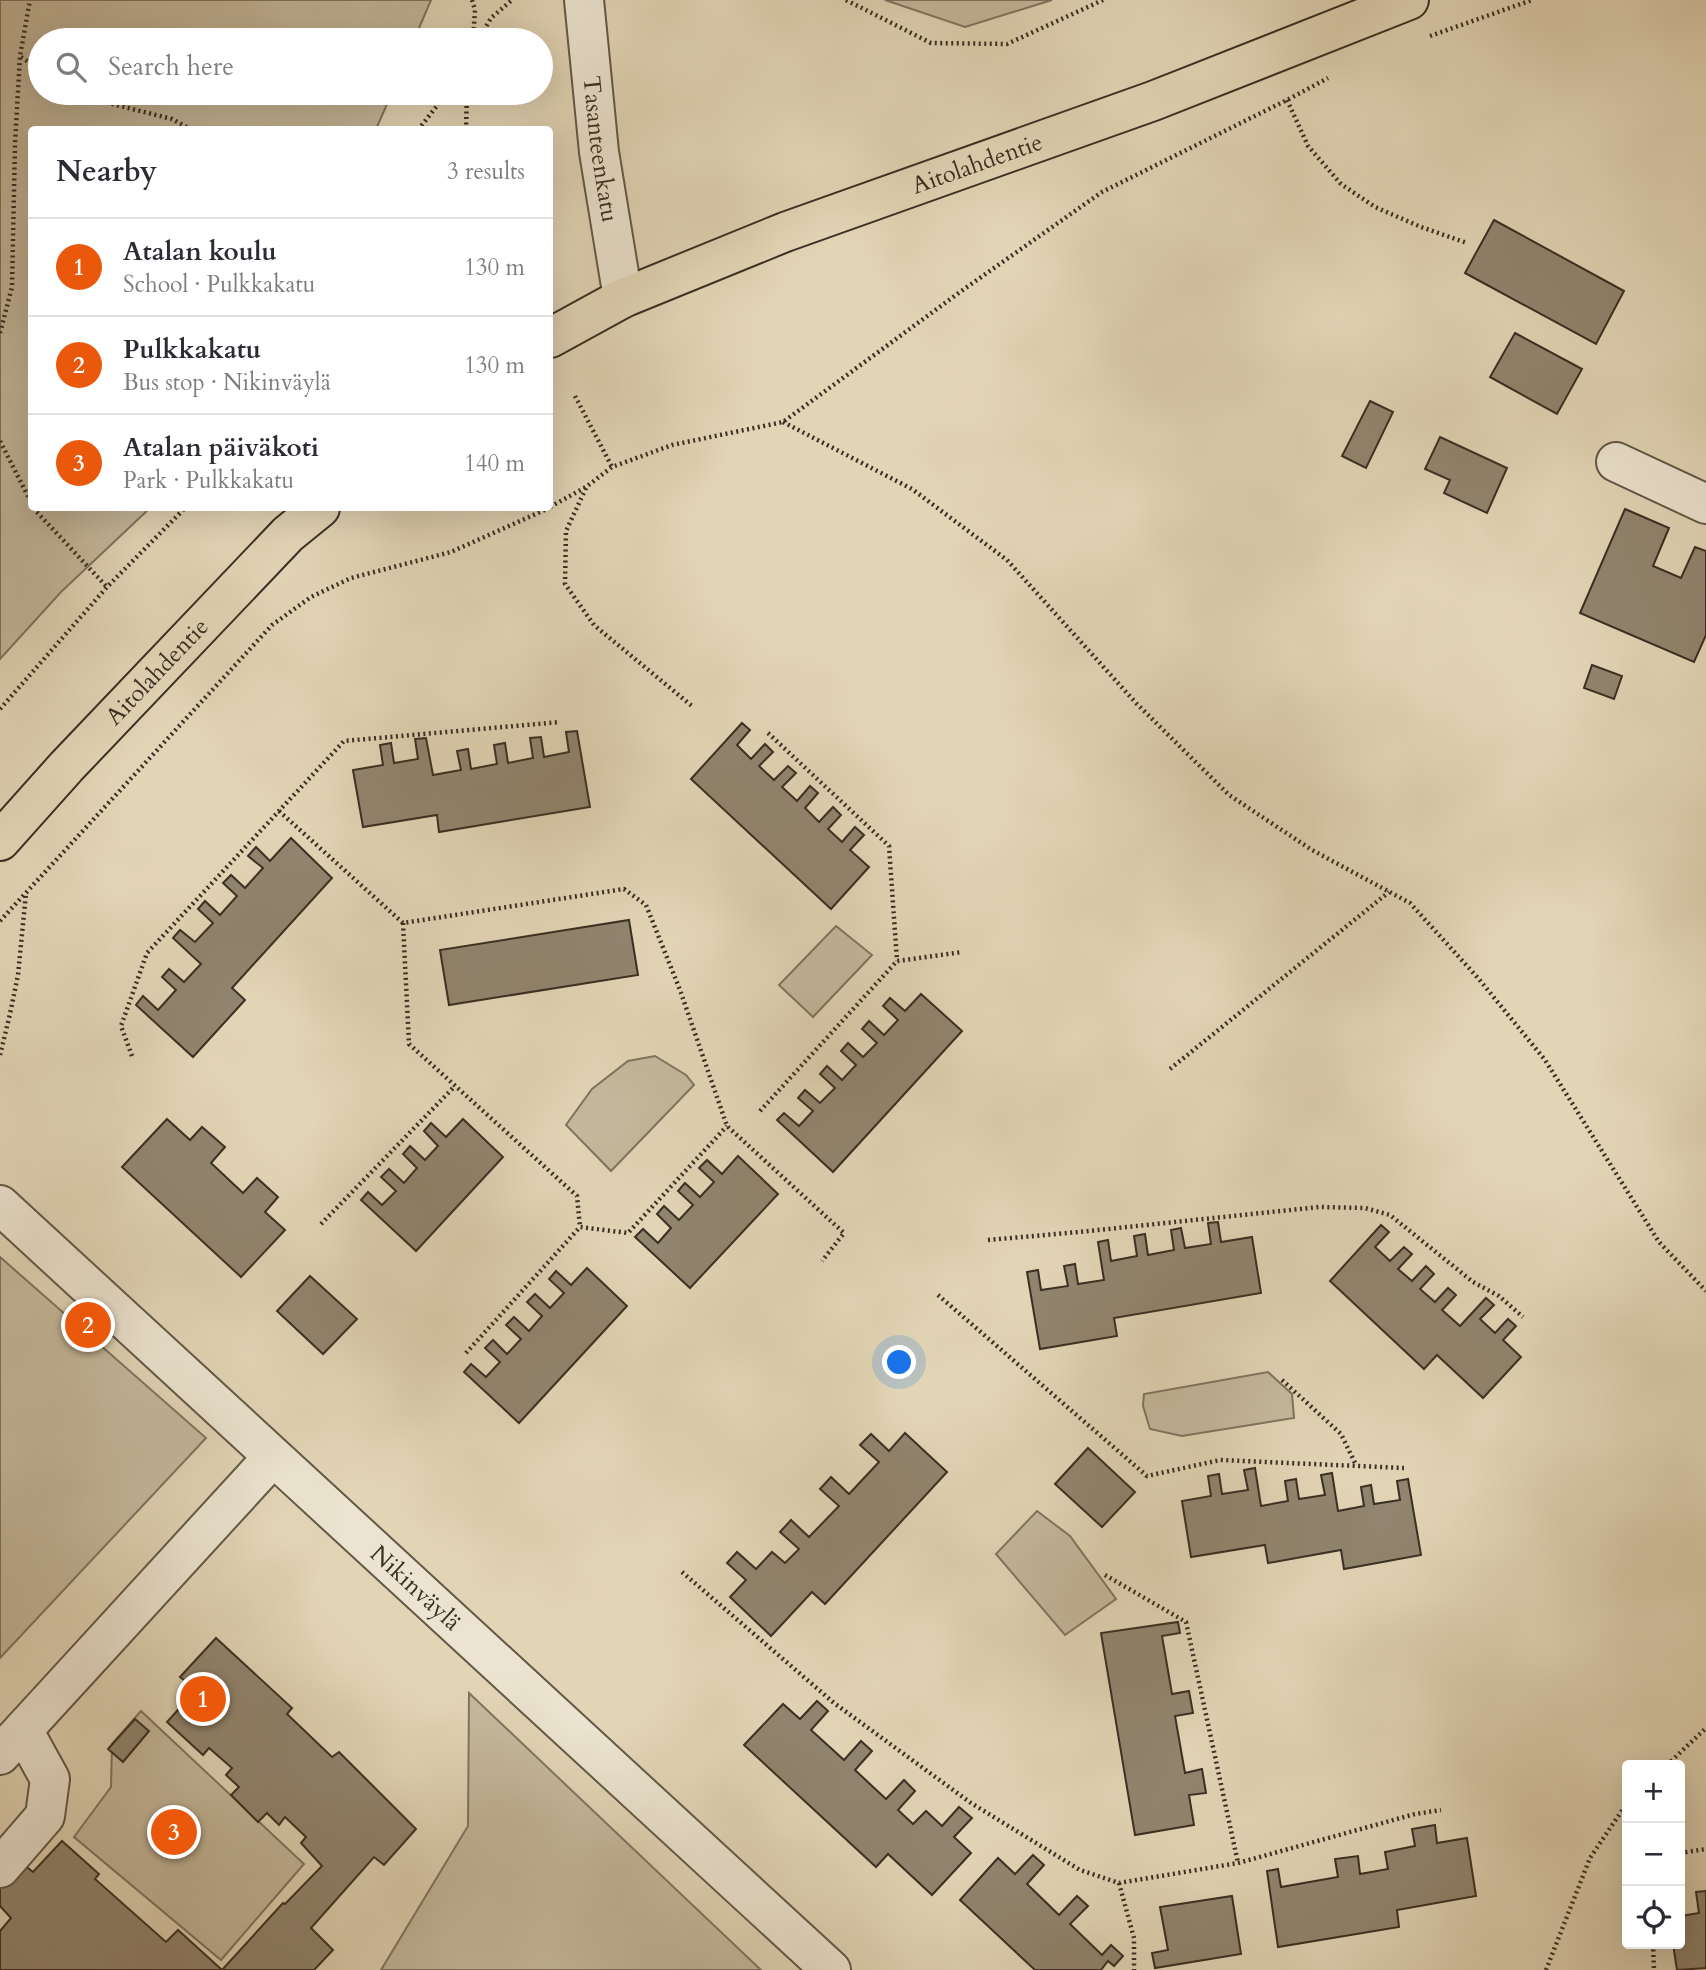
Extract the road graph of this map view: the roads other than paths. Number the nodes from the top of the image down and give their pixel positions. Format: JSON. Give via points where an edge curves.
{"nodes":[{"id":1,"x":584,"y":0,"type":"edge"},
{"id":2,"x":1409,"y":0,"type":"edge"},
{"id":3,"x":623,"y":298,"type":"junction"},
{"id":4,"x":553,"y":336,"type":"edge"},
{"id":5,"x":1616,"y":462,"type":"dead end"},
{"id":6,"x":1706,"y":503,"type":"edge"},
{"id":7,"x":316,"y":511,"type":"edge"},
{"id":8,"x":0,"y":841,"type":"edge"},
{"id":9,"x":0,"y":1205,"type":"edge"},
{"id":10,"x":272,"y":1457,"type":"junction"},
{"id":11,"x":11,"y":1742,"type":"edge"},
{"id":12,"x":0,"y":1868,"type":"edge"},
{"id":13,"x":831,"y":1970,"type":"edge"}],
"edges":[{"from":1,"to":3,"type":"street","name":"Tasanteenkatu","via":[[599,152]]},
{"from":2,"to":3,"type":"main road","name":"Aitolahdentie","via":[[1153,102],[785,232]]},
{"from":3,"to":4,"type":"main road","name":"Aitolahdentie"},
{"from":5,"to":6,"type":"street"},
{"from":7,"to":8,"type":"main road","name":"Aitolahdentie","via":[[288,534]]},
{"from":9,"to":10,"type":"street","name":"Nikinväylä"},
{"from":10,"to":11,"type":"street"},
{"from":10,"to":13,"type":"street","name":"Nikinväylä"},
{"from":11,"to":12,"type":"street","via":[[50,1779],[45,1816]]}]}
